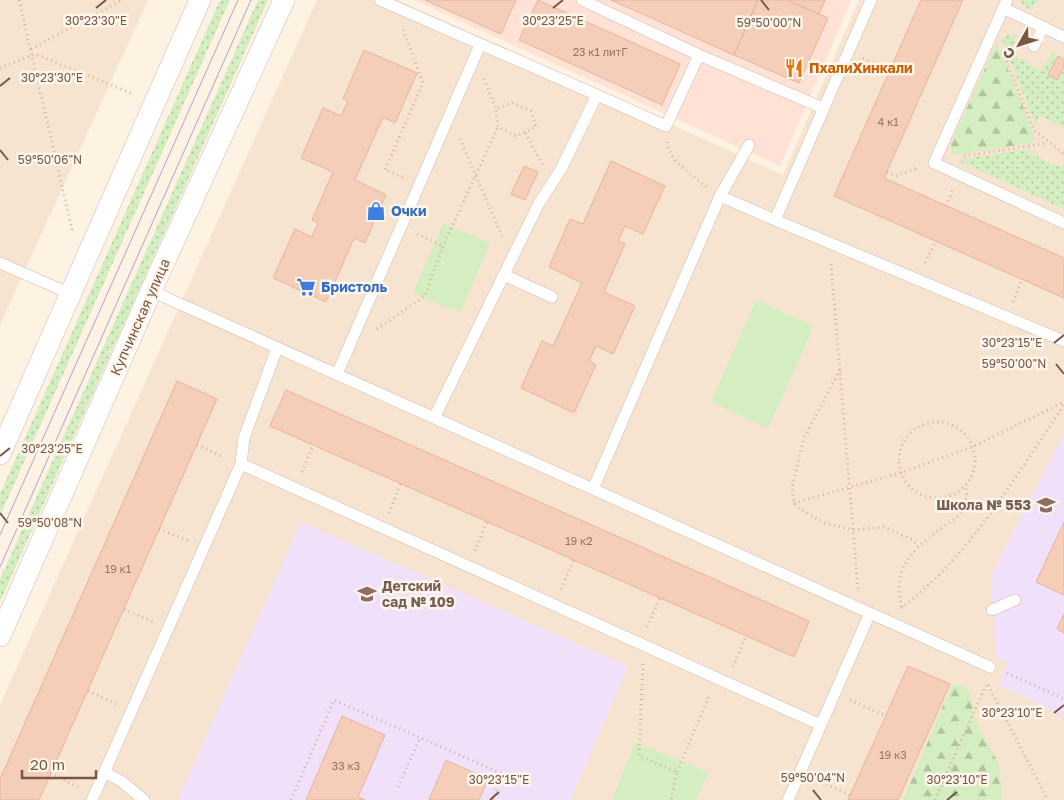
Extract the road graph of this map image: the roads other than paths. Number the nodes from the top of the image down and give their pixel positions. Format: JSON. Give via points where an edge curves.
{"nodes":[{"id":1,"x":200,"y":0,"type":"edge"},
{"id":2,"x":284,"y":0,"type":"edge"},
{"id":3,"x":380,"y":0,"type":"edge"},
{"id":4,"x":582,"y":0,"type":"edge"},
{"id":5,"x":871,"y":0,"type":"edge"},
{"id":6,"x":1005,"y":4,"type":"edge"},
{"id":7,"x":1043,"y":27,"type":"junction"},
{"id":8,"x":1064,"y":37,"type":"edge"},
{"id":9,"x":480,"y":44,"type":"junction"},
{"id":10,"x":1034,"y":46,"type":"dead end"},
{"id":11,"x":699,"y":55,"type":"junction"},
{"id":12,"x":597,"y":95,"type":"junction"},
{"id":13,"x":823,"y":108,"type":"junction"},
{"id":14,"x":749,"y":145,"type":"dead end"},
{"id":15,"x":720,"y":196,"type":"junction"},
{"id":16,"x":775,"y":220,"type":"junction"},
{"id":17,"x":1064,"y":223,"type":"edge"},
{"id":18,"x":0,"y":263,"type":"edge"},
{"id":19,"x":504,"y":274,"type":"junction"},
{"id":20,"x":151,"y":291,"type":"junction"},
{"id":21,"x":72,"y":294,"type":"junction"},
{"id":22,"x":552,"y":297,"type":"dead end"},
{"id":23,"x":1064,"y":341,"type":"edge"},
{"id":24,"x":277,"y":348,"type":"junction"},
{"id":25,"x":337,"y":374,"type":"junction"},
{"id":26,"x":434,"y":418,"type":"junction"},
{"id":27,"x":0,"y":454,"type":"edge"},
{"id":28,"x":241,"y":464,"type":"junction"},
{"id":29,"x":593,"y":489,"type":"junction"},
{"id":30,"x":1015,"y":600,"type":"dead end"},
{"id":31,"x":992,"y":610,"type":"dead end"},
{"id":32,"x":870,"y":613,"type":"junction"},
{"id":33,"x":0,"y":636,"type":"edge"},
{"id":34,"x":990,"y":667,"type":"road end"},
{"id":35,"x":821,"y":725,"type":"junction"},
{"id":36,"x":104,"y":772,"type":"junction"},
{"id":37,"x":93,"y":797,"type":"edge"},
{"id":38,"x":144,"y":800,"type":"edge"},
{"id":39,"x":788,"y":800,"type":"edge"}],
"edges":[{"from":1,"to":21,"type":"street"},
{"from":2,"to":20,"type":"street","name":"Купчинская улица"},
{"from":3,"to":9,"type":"lane"},
{"from":4,"to":11,"type":"lane"},
{"from":5,"to":13,"type":"lane"},
{"from":6,"to":7,"type":"lane"},
{"from":6,"to":17,"type":"lane","via":[[934,163]]},
{"from":7,"to":8,"type":"lane"},
{"from":7,"to":10,"type":"lane"},
{"from":9,"to":12,"type":"lane"},
{"from":9,"to":25,"type":"lane"},
{"from":11,"to":12,"type":"lane","via":[[666,126]]},
{"from":11,"to":13,"type":"lane"},
{"from":12,"to":19,"type":"lane"},
{"from":13,"to":16,"type":"lane"},
{"from":14,"to":15,"type":"lane"},
{"from":15,"to":16,"type":"lane"},
{"from":15,"to":29,"type":"lane"},
{"from":16,"to":23,"type":"lane"},
{"from":18,"to":21,"type":"lane"},
{"from":19,"to":22,"type":"lane"},
{"from":19,"to":26,"type":"lane"},
{"from":20,"to":24,"type":"lane"},
{"from":20,"to":33,"type":"street","name":"Купчинская улица"},
{"from":21,"to":27,"type":"street"},
{"from":24,"to":25,"type":"lane"},
{"from":24,"to":28,"type":"lane","via":[[244,438]]},
{"from":25,"to":26,"type":"lane"},
{"from":26,"to":29,"type":"lane"},
{"from":28,"to":35,"type":"lane"},
{"from":28,"to":36,"type":"lane"},
{"from":29,"to":32,"type":"lane"},
{"from":30,"to":31,"type":"lane"},
{"from":32,"to":34,"type":"lane"},
{"from":32,"to":35,"type":"lane"},
{"from":35,"to":39,"type":"lane"},
{"from":36,"to":37,"type":"lane"},
{"from":36,"to":38,"type":"lane"}]}
